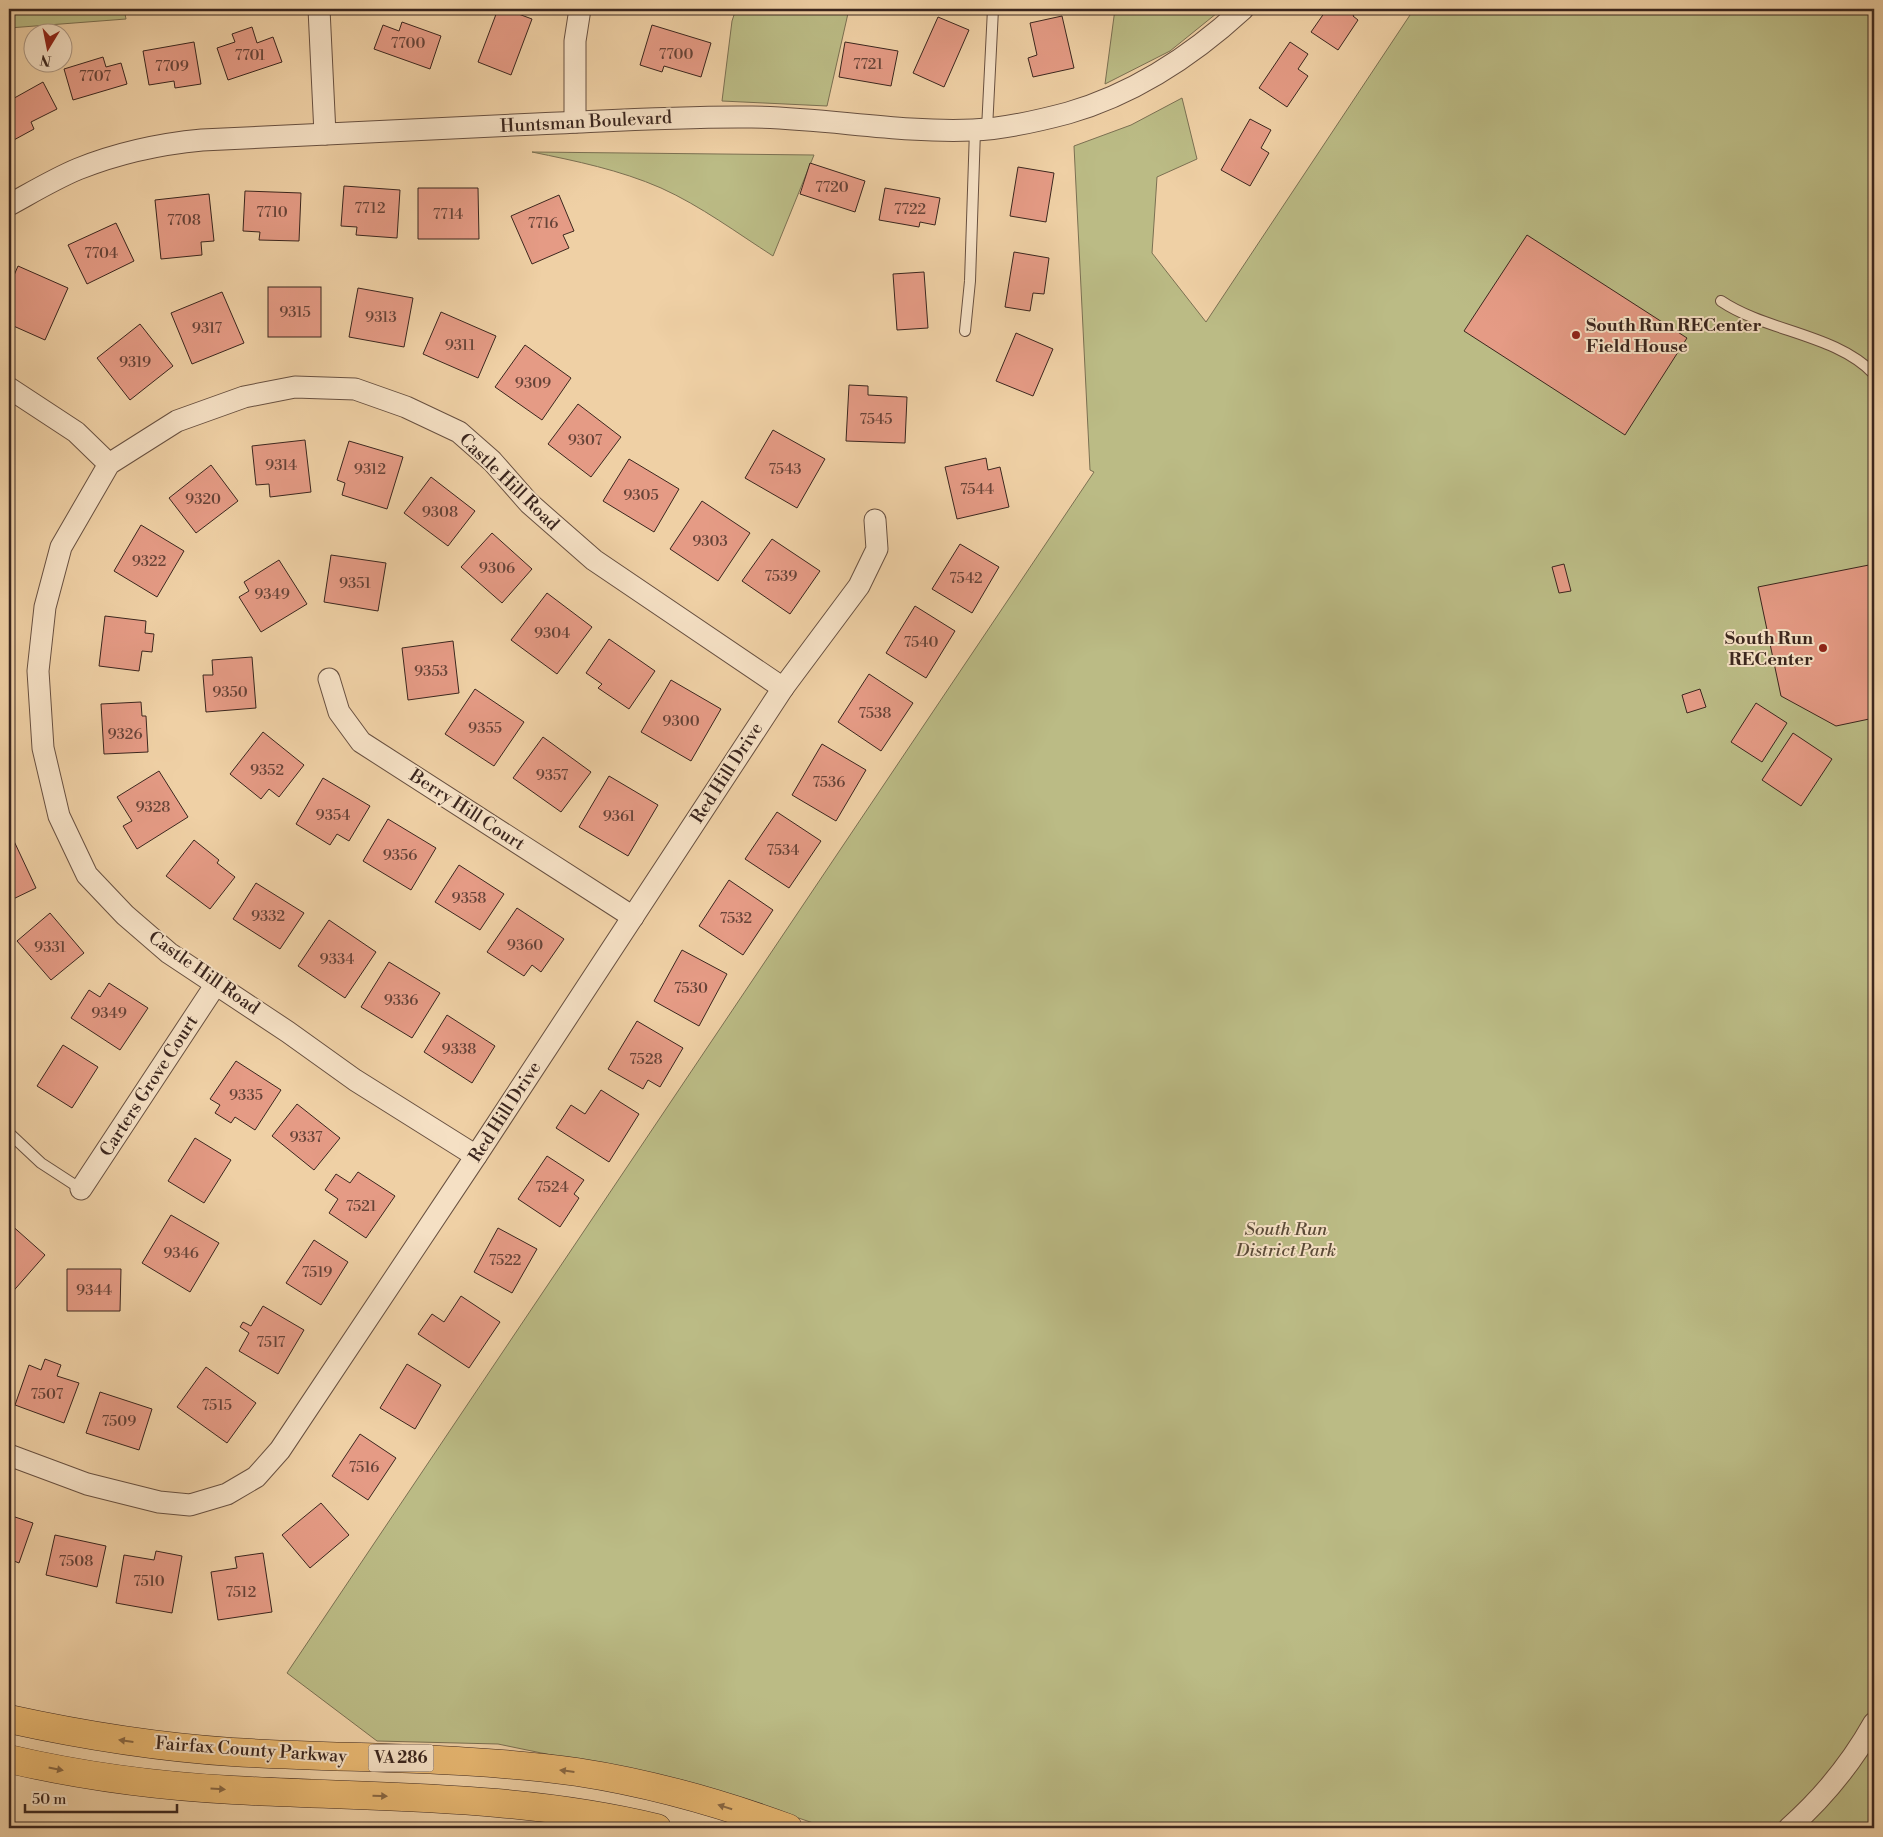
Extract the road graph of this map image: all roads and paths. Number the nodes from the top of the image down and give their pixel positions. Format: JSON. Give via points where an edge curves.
{"nodes":[{"id":1,"x":319,"y":9,"type":"edge"},
{"id":2,"x":580,"y":9,"type":"edge"},
{"id":3,"x":994,"y":9,"type":"edge"},
{"id":4,"x":1243,"y":9,"type":"edge"},
{"id":5,"x":575,"y":122,"type":"junction"},
{"id":6,"x":981,"y":130,"type":"junction"},
{"id":7,"x":325,"y":134,"type":"junction"},
{"id":8,"x":9,"y":205,"type":"edge"},
{"id":9,"x":1721,"y":301,"type":"dead end"},
{"id":10,"x":965,"y":331,"type":"dead end"},
{"id":11,"x":1874,"y":374,"type":"edge"},
{"id":12,"x":9,"y":388,"type":"edge"},
{"id":13,"x":109,"y":464,"type":"junction"},
{"id":14,"x":875,"y":520,"type":"dead end"},
{"id":15,"x":329,"y":678,"type":"dead end"},
{"id":16,"x":783,"y":688,"type":"junction"},
{"id":17,"x":633,"y":916,"type":"junction"},
{"id":18,"x":216,"y":984,"type":"junction"},
{"id":19,"x":9,"y":1133,"type":"edge"},
{"id":20,"x":476,"y":1156,"type":"junction"},
{"id":21,"x":81,"y":1188,"type":"joint"},
{"id":22,"x":9,"y":1455,"type":"edge"},
{"id":23,"x":9,"y":1719,"type":"edge"},
{"id":24,"x":1874,"y":1723,"type":"edge"},
{"id":25,"x":9,"y":1759,"type":"edge"},
{"id":26,"x":657,"y":1828,"type":"edge"},
{"id":27,"x":788,"y":1828,"type":"edge"},
{"id":28,"x":1789,"y":1828,"type":"edge"}],
"edges":[{"from":1,"to":7,"type":"street"},
{"from":2,"to":5,"type":"street","via":[[575,41]]},
{"from":3,"to":6,"type":"lane"},
{"from":4,"to":6,"type":"street","name":"Huntsman Boulevard","via":[[1191,52],[1110,98],[1068,113]]},
{"from":5,"to":6,"type":"street","name":"Huntsman Boulevard","via":[[754,117],[930,130]]},
{"from":5,"to":7,"type":"street","name":"Huntsman Boulevard"},
{"from":6,"to":10,"type":"lane"},
{"from":7,"to":8,"type":"street","name":"Huntsman Boulevard","via":[[202,140],[121,154],[76,170]]},
{"from":9,"to":11,"type":"lane","via":[[1739,314],[1844,352]]},
{"from":12,"to":13,"type":"street","via":[[76,432]]},
{"from":13,"to":16,"type":"street","name":"Castle Hill Road","via":[[178,421],[244,397],[295,387],[355,389],[406,407],[459,432],[492,461],[529,503],[594,560]]},
{"from":13,"to":18,"type":"street","name":"Castle Hill Road","via":[[61,546],[45,607],[38,671],[43,748],[58,816],[87,875],[125,915],[169,953]]},
{"from":14,"to":16,"type":"street","name":"Red Hill Drive","via":[[877,549],[859,586]]},
{"from":15,"to":17,"type":"street","name":"Berry Hill Court","via":[[339,712],[361,742]]},
{"from":16,"to":17,"type":"street","name":"Red Hill Drive"},
{"from":17,"to":20,"type":"street","name":"Red Hill Drive"},
{"from":18,"to":20,"type":"street","name":"Castle Hill Road","via":[[355,1080]]},
{"from":18,"to":21,"type":"street","name":"Carters Grove Court"},
{"from":19,"to":21,"type":"lane","via":[[41,1163]]},
{"from":20,"to":22,"type":"street","name":"Red Hill Drive","via":[[280,1450],[256,1477],[227,1494],[190,1505],[167,1503],[87,1484]]},
{"from":27,"to":23,"type":"highway","name":"Fairfax County Parkway","number":"VA 286","one_way":true,"via":[[691,1797],[578,1772],[461,1761],[196,1749],[81,1734]]},
{"from":24,"to":28,"type":"street","via":[[1837,1781]]},
{"from":25,"to":26,"type":"highway","number":"VA 286","one_way":true,"via":[[69,1772],[190,1787],[521,1804]]}]}
